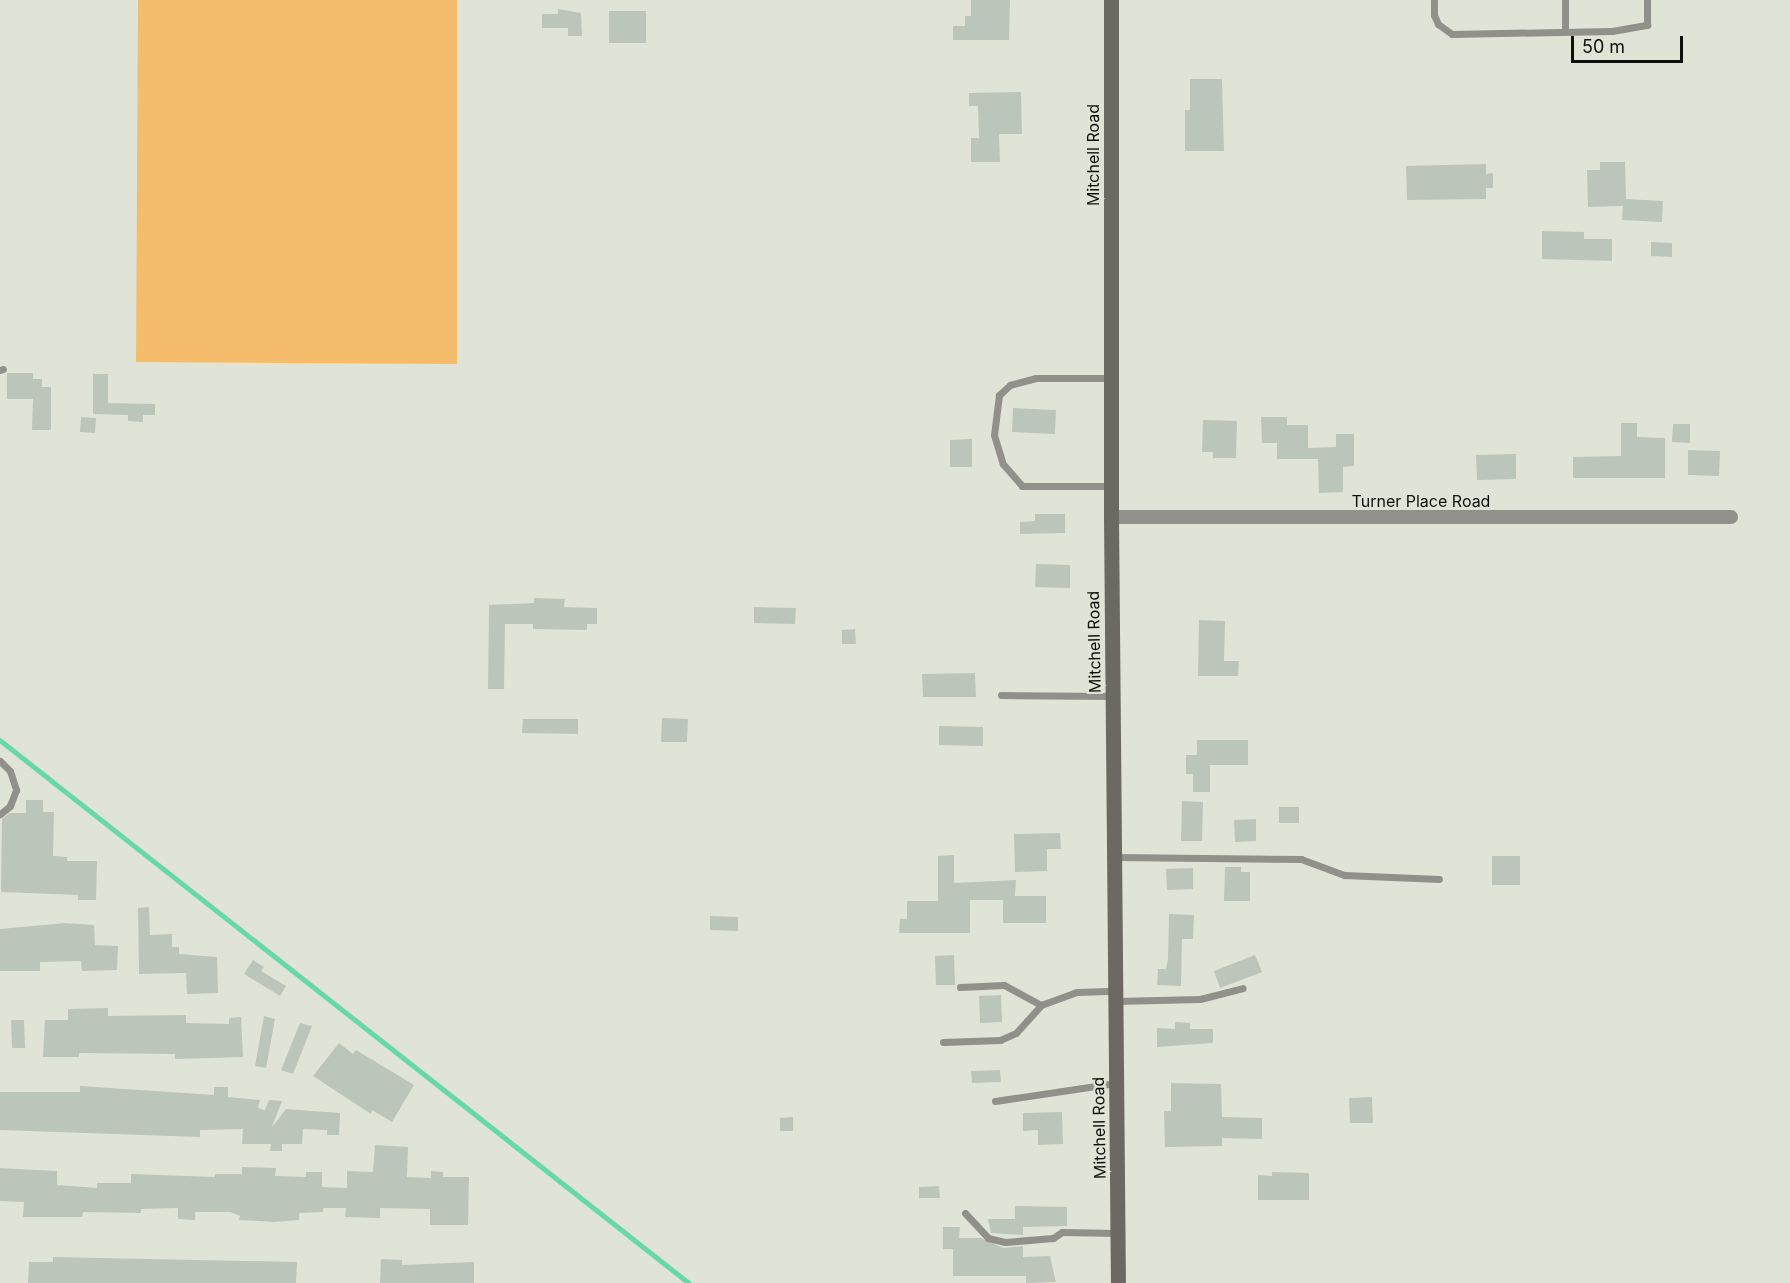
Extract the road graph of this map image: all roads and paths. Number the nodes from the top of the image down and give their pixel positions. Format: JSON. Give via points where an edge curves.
{"nodes":[{"id":1,"x":1111,"y":0,"type":"edge"},
{"id":2,"x":1434,"y":0,"type":"edge"},
{"id":3,"x":1564,"y":0,"type":"edge"},
{"id":4,"x":1647,"y":0,"type":"edge"},
{"id":5,"x":1565,"y":31,"type":"junction"},
{"id":6,"x":1111,"y":378,"type":"junction"},
{"id":7,"x":1111,"y":486,"type":"junction"},
{"id":8,"x":1111,"y":517,"type":"junction"},
{"id":9,"x":1731,"y":517,"type":"dead end"},
{"id":10,"x":1001,"y":695,"type":"dead end"},
{"id":11,"x":1112,"y":696,"type":"junction"},
{"id":12,"x":0,"y":761,"type":"edge"},
{"id":13,"x":0,"y":814,"type":"edge"},
{"id":14,"x":1114,"y":857,"type":"junction"},
{"id":15,"x":1439,"y":879,"type":"dead end"},
{"id":16,"x":960,"y":987,"type":"dead end"},
{"id":17,"x":1243,"y":988,"type":"dead end"},
{"id":18,"x":1116,"y":996,"type":"junction"},
{"id":19,"x":1041,"y":1005,"type":"junction"},
{"id":20,"x":943,"y":1042,"type":"dead end"},
{"id":21,"x":1116,"y":1083,"type":"junction"},
{"id":22,"x":995,"y":1101,"type":"dead end"},
{"id":23,"x":965,"y":1213,"type":"dead end"},
{"id":24,"x":1118,"y":1233,"type":"junction"},
{"id":25,"x":1118,"y":1283,"type":"edge"}],
"edges":[{"from":1,"to":6,"type":"street","name":"Mitchell Road"},
{"from":2,"to":5,"type":"lane","via":[[1434,15],[1446,33]]},
{"from":3,"to":5,"type":"lane"},
{"from":4,"to":5,"type":"lane","via":[[1647,25],[1612,31]]},
{"from":6,"to":7,"type":"street","name":"Mitchell Road"},
{"from":6,"to":7,"type":"lane","via":[[1036,378],[1010,385],[999,395],[994,435],[1003,464],[1022,486]]},
{"from":7,"to":8,"type":"street","name":"Mitchell Road"},
{"from":8,"to":9,"type":"street","name":"Turner Place Road"},
{"from":8,"to":11,"type":"street","name":"Mitchell Road"},
{"from":10,"to":11,"type":"lane"},
{"from":11,"to":14,"type":"street","name":"Mitchell Road"},
{"from":12,"to":13,"type":"lane","via":[[10,771],[16,789],[15,798]]},
{"from":14,"to":15,"type":"lane","via":[[1301,859],[1344,875]]},
{"from":14,"to":18,"type":"street","name":"Mitchell Road"},
{"from":16,"to":19,"type":"lane","via":[[1004,985]]},
{"from":17,"to":18,"type":"lane","via":[[1200,999]]},
{"from":18,"to":19,"type":"lane","via":[[1077,992]]},
{"from":18,"to":21,"type":"street","name":"Mitchell Road"},
{"from":19,"to":20,"type":"lane","via":[[1016,1033],[1000,1040]]},
{"from":21,"to":22,"type":"lane"},
{"from":21,"to":24,"type":"street","name":"Mitchell Road"},
{"from":23,"to":24,"type":"lane","via":[[988,1238],[1005,1242],[1053,1238],[1062,1232]]},
{"from":24,"to":25,"type":"street","name":"Mitchell Road"}]}
